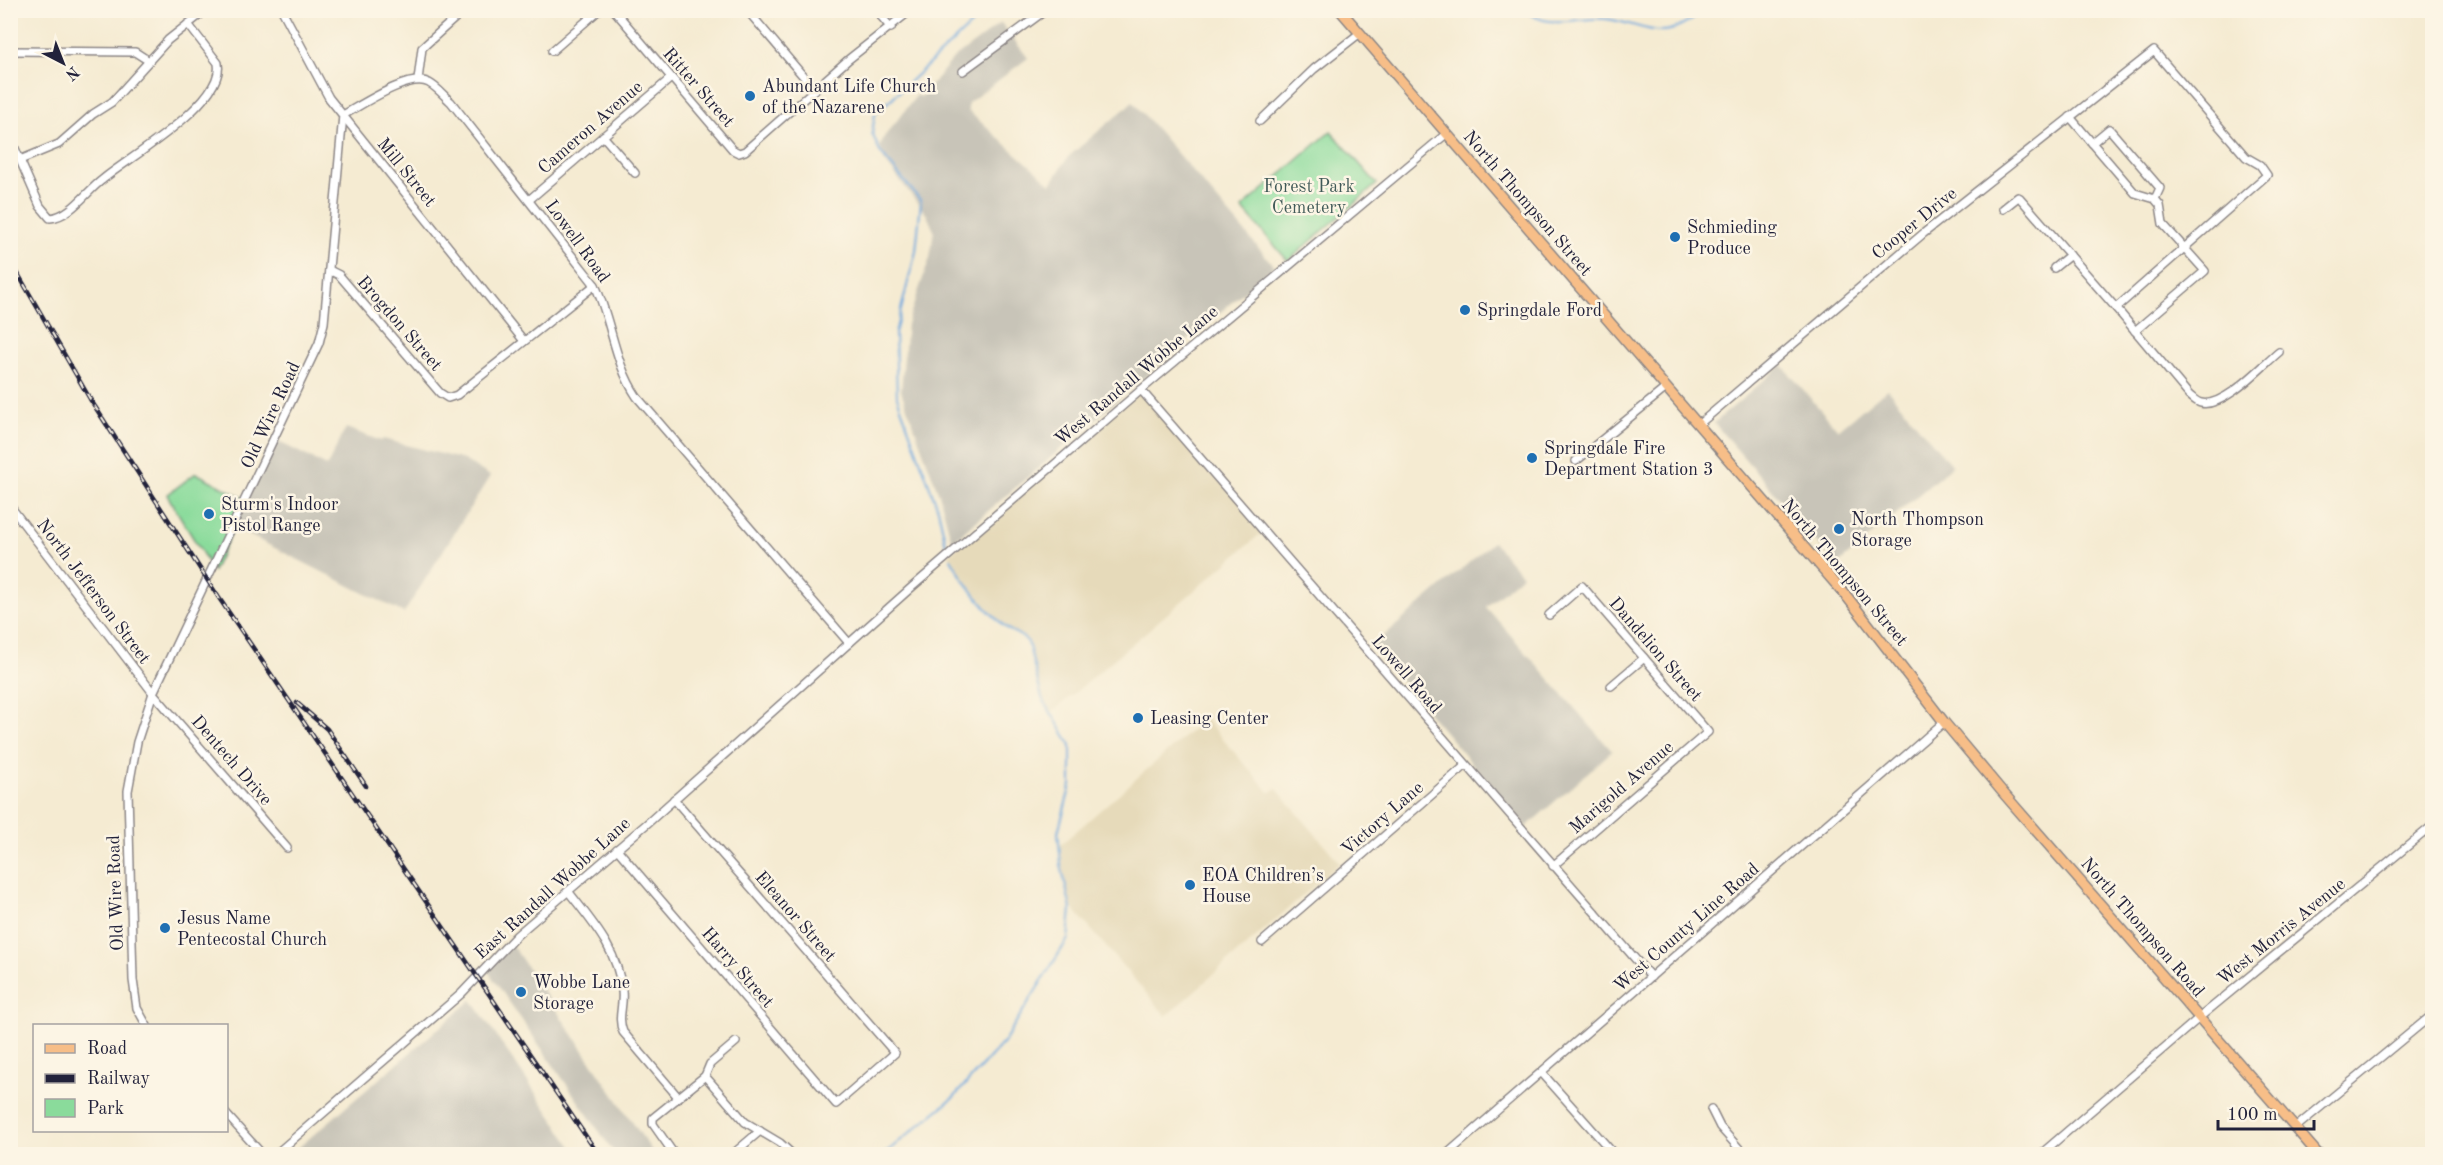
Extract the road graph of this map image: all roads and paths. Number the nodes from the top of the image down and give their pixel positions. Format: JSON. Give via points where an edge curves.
{"nodes":[{"id":1,"x":206,"y":10,"type":"edge"},
{"id":2,"x":282,"y":10,"type":"edge"},
{"id":3,"x":464,"y":10,"type":"edge"},
{"id":4,"x":599,"y":10,"type":"edge"},
{"id":5,"x":614,"y":10,"type":"edge"},
{"id":6,"x":747,"y":10,"type":"edge"},
{"id":7,"x":876,"y":10,"type":"edge"},
{"id":8,"x":911,"y":10,"type":"edge"},
{"id":9,"x":1046,"y":10,"type":"edge"},
{"id":10,"x":1340,"y":10,"type":"edge"},
{"id":11,"x":188,"y":24,"type":"junction"},
{"id":12,"x":891,"y":28,"type":"junction"},
{"id":13,"x":1360,"y":33,"type":"junction"},
{"id":14,"x":10,"y":51,"type":"edge"},
{"id":15,"x":552,"y":51,"type":"dead end"},
{"id":16,"x":149,"y":60,"type":"junction"},
{"id":17,"x":963,"y":71,"type":"dead end"},
{"id":18,"x":671,"y":78,"type":"junction"},
{"id":19,"x":418,"y":80,"type":"junction"},
{"id":20,"x":815,"y":90,"type":"junction"},
{"id":21,"x":343,"y":115,"type":"junction"},
{"id":22,"x":2070,"y":117,"type":"junction"},
{"id":23,"x":1260,"y":121,"type":"dead end"},
{"id":24,"x":1446,"y":134,"type":"junction"},
{"id":25,"x":603,"y":136,"type":"junction"},
{"id":26,"x":10,"y":137,"type":"edge"},
{"id":27,"x":2092,"y":142,"type":"junction"},
{"id":28,"x":20,"y":160,"type":"junction"},
{"id":29,"x":635,"y":173,"type":"dead end"},
{"id":30,"x":2154,"y":199,"type":"junction"},
{"id":31,"x":529,"y":200,"type":"junction"},
{"id":32,"x":2003,"y":209,"type":"dead end"},
{"id":33,"x":2184,"y":248,"type":"junction"},
{"id":34,"x":2070,"y":255,"type":"junction"},
{"id":35,"x":2054,"y":268,"type":"dead end"},
{"id":36,"x":329,"y":270,"type":"junction"},
{"id":37,"x":595,"y":285,"type":"junction"},
{"id":38,"x":2116,"y":308,"type":"junction"},
{"id":39,"x":2135,"y":332,"type":"junction"},
{"id":40,"x":524,"y":341,"type":"junction"},
{"id":41,"x":2279,"y":352,"type":"dead end"},
{"id":42,"x":1666,"y":388,"type":"junction"},
{"id":43,"x":1141,"y":390,"type":"junction"},
{"id":44,"x":1698,"y":425,"type":"junction"},
{"id":45,"x":1576,"y":461,"type":"dead end"},
{"id":46,"x":10,"y":506,"type":"edge"},
{"id":47,"x":1549,"y":615,"type":"dead end"},
{"id":48,"x":849,"y":643,"type":"junction"},
{"id":49,"x":1644,"y":658,"type":"junction"},
{"id":50,"x":1611,"y":686,"type":"dead end"},
{"id":51,"x":153,"y":693,"type":"junction"},
{"id":52,"x":1944,"y":722,"type":"junction"},
{"id":53,"x":1708,"y":732,"type":"joint"},
{"id":54,"x":1466,"y":765,"type":"junction"},
{"id":55,"x":674,"y":799,"type":"junction"},
{"id":56,"x":2433,"y":826,"type":"edge"},
{"id":57,"x":286,"y":848,"type":"dead end"},
{"id":58,"x":617,"y":849,"type":"junction"},
{"id":59,"x":1553,"y":866,"type":"junction"},
{"id":60,"x":568,"y":891,"type":"junction"},
{"id":61,"x":1262,"y":942,"type":"dead end"},
{"id":62,"x":1651,"y":976,"type":"junction"},
{"id":63,"x":2433,"y":1016,"type":"edge"},
{"id":64,"x":2200,"y":1017,"type":"junction"},
{"id":65,"x":146,"y":1024,"type":"edge"},
{"id":66,"x":736,"y":1042,"type":"dead end"},
{"id":67,"x":1542,"y":1073,"type":"junction"},
{"id":68,"x":705,"y":1076,"type":"junction"},
{"id":69,"x":678,"y":1097,"type":"junction"},
{"id":70,"x":836,"y":1104,"type":"joint"},
{"id":71,"x":1711,"y":1109,"type":"dead end"},
{"id":72,"x":228,"y":1116,"type":"edge"},
{"id":73,"x":2295,"y":1128,"type":"junction"},
{"id":74,"x":760,"y":1131,"type":"junction"},
{"id":75,"x":262,"y":1155,"type":"edge"},
{"id":76,"x":276,"y":1155,"type":"edge"},
{"id":77,"x":674,"y":1155,"type":"edge"},
{"id":78,"x":733,"y":1155,"type":"edge"},
{"id":79,"x":792,"y":1155,"type":"edge"},
{"id":80,"x":1447,"y":1155,"type":"edge"},
{"id":81,"x":1614,"y":1155,"type":"edge"},
{"id":82,"x":1744,"y":1155,"type":"edge"},
{"id":83,"x":2041,"y":1155,"type":"edge"},
{"id":84,"x":2318,"y":1155,"type":"edge"}],
"edges":[{"from":1,"to":11,"type":"street"},
{"from":2,"to":21,"type":"street","name":"Mill Street","via":[[329,98]]},
{"from":3,"to":19,"type":"street","via":[[422,48]]},
{"from":4,"to":15,"type":"street"},
{"from":5,"to":18,"type":"street","name":"Ritter Street"},
{"from":6,"to":20,"type":"street"},
{"from":7,"to":12,"type":"street"},
{"from":8,"to":12,"type":"street"},
{"from":9,"to":17,"type":"street"},
{"from":10,"to":13,"type":"main road","name":"North Thompson Street"},
{"from":11,"to":16,"type":"street"},
{"from":11,"to":28,"type":"street","via":[[215,57],[220,71],[210,90],[160,140],[101,180],[61,215],[51,218],[44,213]]},
{"from":12,"to":20,"type":"street"},
{"from":13,"to":23,"type":"street"},
{"from":13,"to":24,"type":"main road","name":"North Thompson Street"},
{"from":14,"to":16,"type":"street","via":[[135,52]]},
{"from":16,"to":28,"type":"street","via":[[112,102],[67,138]]},
{"from":18,"to":20,"type":"street","name":"Ritter Street","via":[[739,153]]},
{"from":18,"to":25,"type":"street","name":"Cameron Avenue"},
{"from":19,"to":21,"type":"street","via":[[406,82]]},
{"from":19,"to":31,"type":"street","name":"Lowell Road","via":[[429,82],[451,102]]},
{"from":21,"to":36,"type":"street","name":"Old Wire Road"},
{"from":21,"to":40,"type":"street","name":"Mill Street"},
{"from":22,"to":27,"type":"street"},
{"from":22,"to":33,"type":"street","name":"Cooper Drive","via":[[2154,51],[2246,157],[2260,165],[2267,175]]},
{"from":22,"to":44,"type":"street","name":"Cooper Drive","via":[[1924,233]]},
{"from":24,"to":42,"type":"main road","name":"North Thompson Street"},
{"from":24,"to":43,"type":"street","name":"West Randall Wobbe Lane"},
{"from":25,"to":29,"type":"street"},
{"from":25,"to":31,"type":"street","name":"Cameron Avenue"},
{"from":26,"to":28,"type":"street"},
{"from":27,"to":30,"type":"street","via":[[2135,193]]},
{"from":27,"to":30,"type":"street","via":[[2109,129],[2160,188]]},
{"from":30,"to":33,"type":"street","via":[[2162,211],[2163,224]]},
{"from":31,"to":37,"type":"street","name":"Lowell Road"},
{"from":32,"to":34,"type":"street","via":[[2020,198]]},
{"from":33,"to":38,"type":"street"},
{"from":33,"to":39,"type":"street","via":[[2205,272]]},
{"from":34,"to":35,"type":"street"},
{"from":34,"to":38,"type":"street"},
{"from":36,"to":40,"type":"street","name":"Brogdon Street","via":[[339,275],[448,398]]},
{"from":36,"to":51,"type":"street","name":"Old Wire Road","via":[[320,343]]},
{"from":37,"to":40,"type":"street"},
{"from":37,"to":48,"type":"street","name":"Lowell Road","via":[[621,369],[637,398]]},
{"from":38,"to":39,"type":"street"},
{"from":39,"to":41,"type":"street","via":[[2189,395],[2208,404],[2227,396]]},
{"from":42,"to":44,"type":"main road","name":"North Thompson Street"},
{"from":42,"to":45,"type":"street"},
{"from":43,"to":48,"type":"street","name":"West Randall Wobbe Lane"},
{"from":43,"to":54,"type":"street","name":"Lowell Road"},
{"from":44,"to":52,"type":"main road","name":"North Thompson Street","via":[[1848,598]]},
{"from":46,"to":51,"type":"street","name":"North Jefferson Street"},
{"from":47,"to":49,"type":"street","name":"Dandelion Street","via":[[1582,586]]},
{"from":48,"to":55,"type":"street","name":"East Randall Wobbe Lane"},
{"from":49,"to":50,"type":"street"},
{"from":49,"to":53,"type":"street","name":"Dandelion Street"},
{"from":51,"to":57,"type":"street","name":"Dentech Drive"},
{"from":51,"to":65,"type":"street","name":"Old Wire Road","via":[[137,742],[128,791],[133,980],[137,1008]]},
{"from":52,"to":62,"type":"street","name":"West County Line Road"},
{"from":52,"to":64,"type":"main road","name":"North Thompson Road"},
{"from":53,"to":59,"type":"street","name":"Marigold Avenue"},
{"from":54,"to":59,"type":"street","name":"Lowell Road"},
{"from":54,"to":61,"type":"street","name":"Victory Lane"},
{"from":55,"to":58,"type":"street","name":"East Randall Wobbe Lane"},
{"from":55,"to":70,"type":"street","name":"Eleanor Street","via":[[895,1053]]},
{"from":56,"to":64,"type":"street","name":"West Morris Avenue"},
{"from":58,"to":60,"type":"street","name":"East Randall Wobbe Lane"},
{"from":58,"to":70,"type":"street","name":"Harry Street"},
{"from":59,"to":62,"type":"street","name":"Lowell Road"},
{"from":60,"to":69,"type":"street","via":[[604,937],[619,968],[622,1032]]},
{"from":60,"to":76,"type":"street","name":"East Randall Wobbe Lane","via":[[517,935],[461,993]]},
{"from":62,"to":67,"type":"street","name":"West County Line Road"},
{"from":63,"to":73,"type":"street"},
{"from":64,"to":73,"type":"main road","name":"North Thompson Road"},
{"from":64,"to":83,"type":"street","name":"West Morris Avenue"},
{"from":66,"to":68,"type":"street","via":[[710,1064]]},
{"from":67,"to":80,"type":"street","name":"West County Line Road"},
{"from":67,"to":81,"type":"street"},
{"from":68,"to":69,"type":"street"},
{"from":68,"to":74,"type":"street","via":[[745,1122]]},
{"from":69,"to":77,"type":"street","via":[[652,1120]]},
{"from":71,"to":82,"type":"street","via":[[1720,1127]]},
{"from":72,"to":75,"type":"street"},
{"from":73,"to":84,"type":"main road","name":"North Thompson Road"},
{"from":74,"to":78,"type":"street"},
{"from":74,"to":79,"type":"street"}]}
